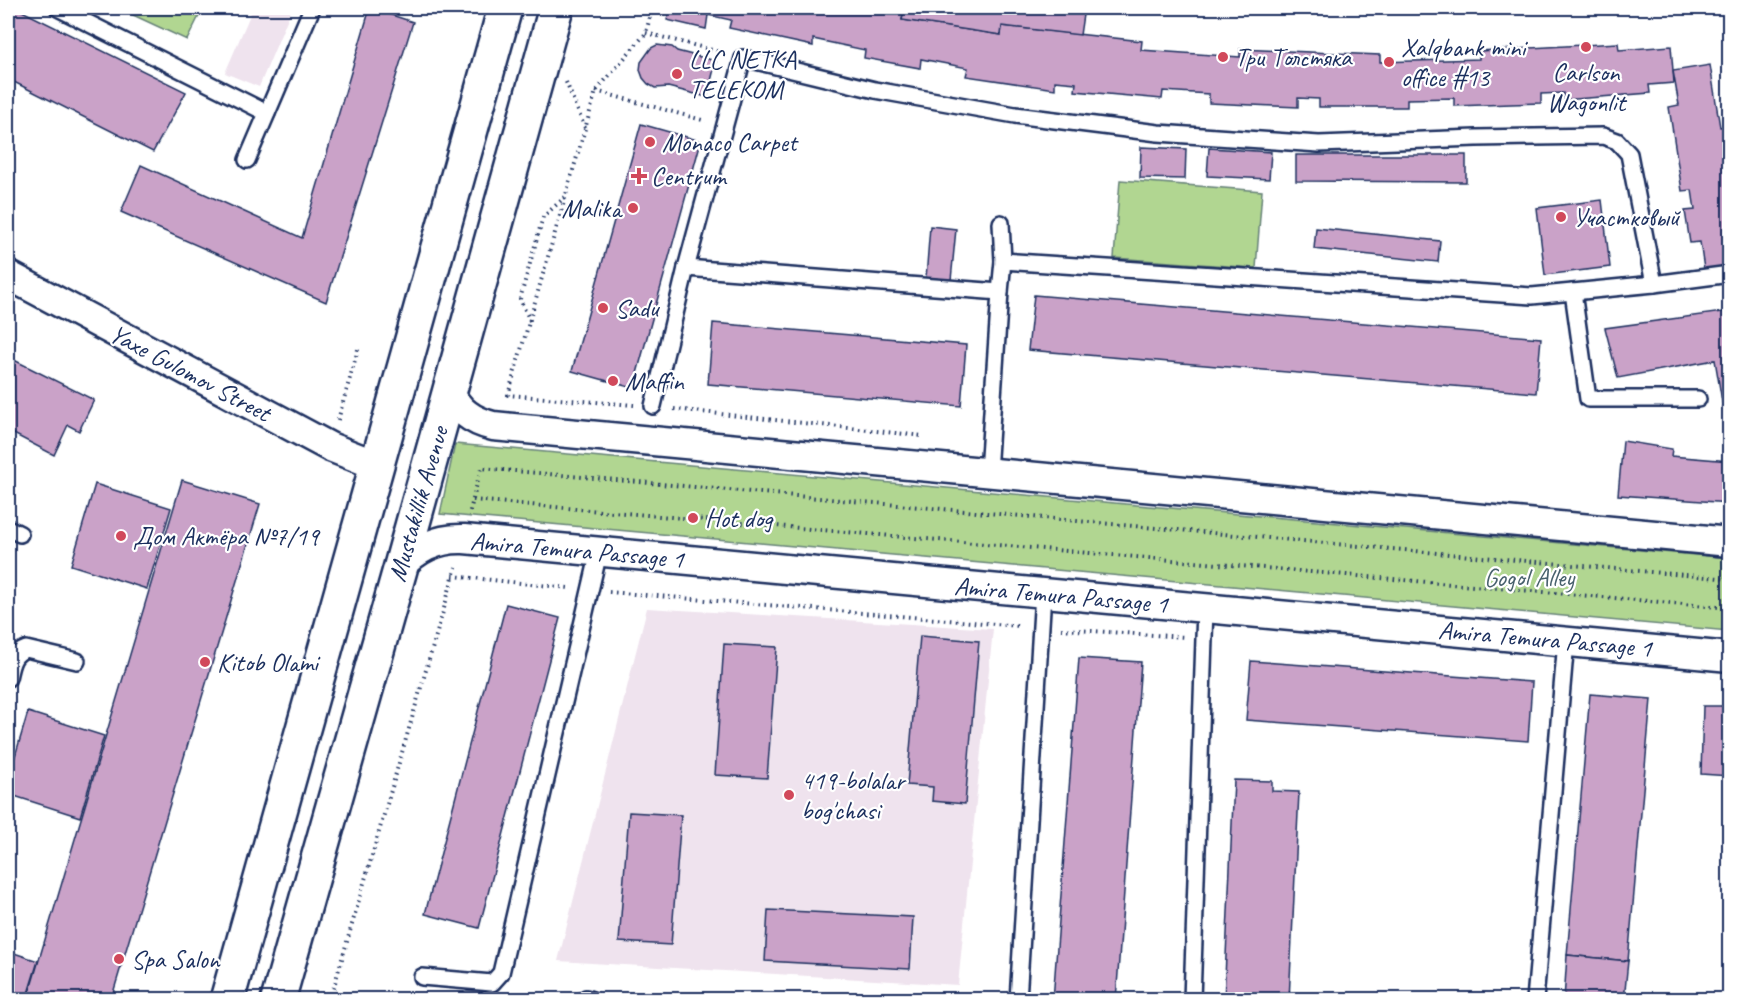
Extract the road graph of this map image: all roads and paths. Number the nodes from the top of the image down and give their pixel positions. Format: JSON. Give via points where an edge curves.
{"nodes":[{"id":1,"x":58,"y":8,"type":"edge"},
{"id":2,"x":312,"y":8,"type":"edge"},
{"id":3,"x":505,"y":8,"type":"edge"},
{"id":4,"x":556,"y":8,"type":"edge"},
{"id":5,"x":634,"y":8,"type":"edge"},
{"id":6,"x":652,"y":8,"type":"edge"},
{"id":7,"x":651,"y":14,"type":"junction"},
{"id":8,"x":646,"y":33,"type":"junction"},
{"id":9,"x":743,"y":58,"type":"junction"},
{"id":10,"x":565,"y":80,"type":"dead end"},
{"id":11,"x":596,"y":91,"type":"junction"},
{"id":12,"x":267,"y":113,"type":"junction"},
{"id":13,"x":724,"y":126,"type":"junction"},
{"id":14,"x":585,"y":129,"type":"junction"},
{"id":15,"x":247,"y":160,"type":"dead end"},
{"id":16,"x":566,"y":197,"type":"junction"},
{"id":17,"x":1001,"y":223,"type":"dead end"},
{"id":18,"x":1003,"y":261,"type":"junction"},
{"id":19,"x":686,"y":268,"type":"junction"},
{"id":20,"x":1730,"y":274,"type":"edge"},
{"id":21,"x":8,"y":275,"type":"edge"},
{"id":22,"x":1654,"y":284,"type":"junction"},
{"id":23,"x":1000,"y":292,"type":"junction"},
{"id":24,"x":1573,"y":292,"type":"junction"},
{"id":25,"x":530,"y":322,"type":"junction"},
{"id":26,"x":359,"y":346,"type":"dead end"},
{"id":27,"x":449,"y":391,"type":"junction"},
{"id":28,"x":508,"y":394,"type":"dead end"},
{"id":29,"x":1698,"y":399,"type":"dead end"},
{"id":30,"x":653,"y":406,"type":"dead end"},
{"id":31,"x":330,"y":447,"type":"junction"},
{"id":32,"x":376,"y":465,"type":"junction"},
{"id":33,"x":988,"y":472,"type":"junction"},
{"id":34,"x":473,"y":500,"type":"junction"},
{"id":35,"x":469,"y":517,"type":"dead end"},
{"id":36,"x":1730,"y":542,"type":"edge"},
{"id":37,"x":599,"y":552,"type":"junction"},
{"id":38,"x":401,"y":566,"type":"junction"},
{"id":39,"x":456,"y":567,"type":"dead end"},
{"id":40,"x":453,"y":576,"type":"junction"},
{"id":41,"x":1730,"y":579,"type":"edge"},
{"id":42,"x":591,"y":590,"type":"junction"},
{"id":43,"x":1043,"y":593,"type":"junction"},
{"id":44,"x":1205,"y":608,"type":"junction"},
{"id":45,"x":1730,"y":608,"type":"edge"},
{"id":46,"x":1040,"y":627,"type":"junction"},
{"id":47,"x":1204,"y":638,"type":"junction"},
{"id":48,"x":1566,"y":641,"type":"junction"},
{"id":49,"x":1730,"y":657,"type":"edge"},
{"id":50,"x":77,"y":661,"type":"dead end"},
{"id":51,"x":8,"y":678,"type":"edge"},
{"id":52,"x":422,"y":977,"type":"dead end"},
{"id":53,"x":227,"y":999,"type":"edge"},
{"id":54,"x":278,"y":999,"type":"edge"},
{"id":55,"x":330,"y":999,"type":"edge"},
{"id":56,"x":1018,"y":999,"type":"edge"},
{"id":57,"x":1192,"y":999,"type":"edge"},
{"id":58,"x":1535,"y":999,"type":"edge"}],
"edges":[{"from":1,"to":12,"type":"lane"},
{"from":2,"to":12,"type":"lane"},
{"from":3,"to":32,"type":"main road","name":"Mustakillik Avenue"},
{"from":4,"to":27,"type":"main road","name":"Mustakillik Avenue"},
{"from":5,"to":7,"type":"path"},
{"from":6,"to":7,"type":"path"},
{"from":7,"to":8,"type":"path"},
{"from":8,"to":9,"type":"path"},
{"from":8,"to":11,"type":"path"},
{"from":9,"to":13,"type":"lane"},
{"from":9,"to":22,"type":"lane","via":[[875,90],[992,111],[1158,133],[1319,144],[1603,136],[1617,141],[1629,154]]},
{"from":10,"to":14,"type":"path"},
{"from":11,"to":13,"type":"path"},
{"from":11,"to":14,"type":"path"},
{"from":12,"to":15,"type":"lane"},
{"from":13,"to":19,"type":"lane"},
{"from":14,"to":16,"type":"path"},
{"from":16,"to":25,"type":"path"},
{"from":16,"to":25,"type":"path","via":[[543,217],[520,298]]},
{"from":17,"to":18,"type":"lane"},
{"from":18,"to":23,"type":"lane"},
{"from":18,"to":24,"type":"lane","via":[[1532,296]]},
{"from":19,"to":23,"type":"lane"},
{"from":19,"to":30,"type":"lane"},
{"from":20,"to":22,"type":"lane"},
{"from":21,"to":31,"type":"street","name":"Yaxe Gulomov Street"},
{"from":22,"to":24,"type":"lane"},
{"from":23,"to":33,"type":"lane"},
{"from":24,"to":29,"type":"lane","via":[[1588,399]]},
{"from":25,"to":28,"type":"path"},
{"from":26,"to":31,"type":"path"},
{"from":27,"to":33,"type":"street","via":[[467,416],[493,426]]},
{"from":27,"to":38,"type":"main road","name":"Mustakillik Avenue"},
{"from":31,"to":32,"type":"street","name":"Yaxe Gulomov Street"},
{"from":32,"to":53,"type":"main road","name":"Mustakillik Avenue"},
{"from":33,"to":36,"type":"street"},
{"from":34,"to":35,"type":"path"},
{"from":34,"to":41,"type":"path","via":[[481,468]]},
{"from":34,"to":45,"type":"path"},
{"from":37,"to":38,"type":"street","name":"Amira Temura Passage 1","via":[[456,539],[423,547]]},
{"from":37,"to":42,"type":"lane"},
{"from":37,"to":43,"type":"street","name":"Amira Temura Passage 1"},
{"from":38,"to":54,"type":"main road","name":"Mustakillik Avenue"},
{"from":39,"to":40,"type":"path"},
{"from":40,"to":42,"type":"path"},
{"from":40,"to":55,"type":"path"},
{"from":42,"to":46,"type":"path"},
{"from":42,"to":52,"type":"lane","via":[[501,973],[492,983]]},
{"from":43,"to":44,"type":"street","name":"Amira Temura Passage 1"},
{"from":43,"to":46,"type":"lane"},
{"from":44,"to":47,"type":"lane"},
{"from":44,"to":48,"type":"street","name":"Amira Temura Passage 1"},
{"from":46,"to":47,"type":"path"},
{"from":46,"to":56,"type":"lane"},
{"from":47,"to":57,"type":"lane"},
{"from":48,"to":49,"type":"street","name":"Amira Temura Passage 1"},
{"from":48,"to":58,"type":"lane"},
{"from":50,"to":51,"type":"lane","via":[[26,649],[14,657]]}]}
